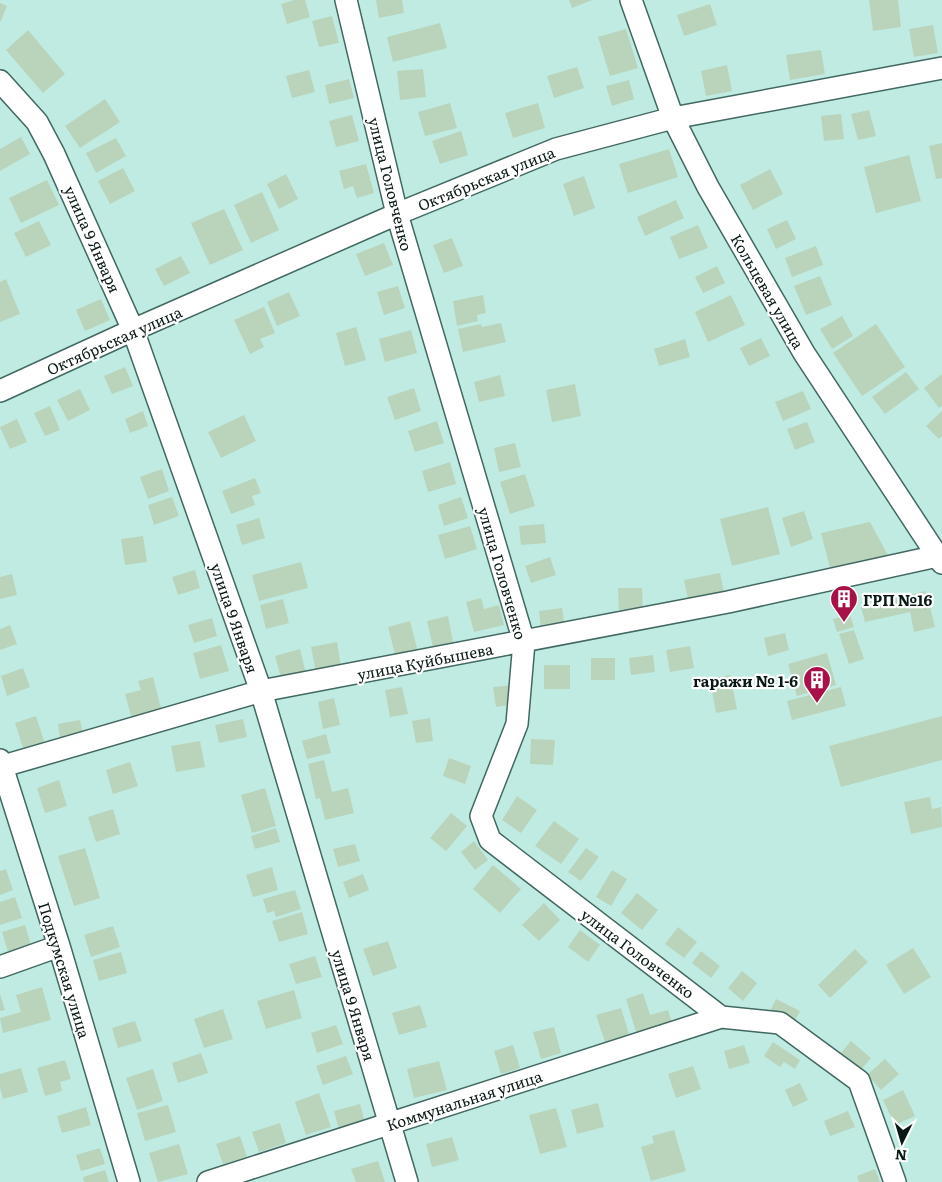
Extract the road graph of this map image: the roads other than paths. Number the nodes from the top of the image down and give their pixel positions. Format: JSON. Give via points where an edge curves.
{"nodes":[{"id":1,"x":346,"y":0,"type":"edge"},
{"id":2,"x":631,"y":0,"type":"edge"},
{"id":3,"x":942,"y":68,"type":"edge"},
{"id":4,"x":0,"y":81,"type":"edge"},
{"id":5,"x":673,"y":118,"type":"junction"},
{"id":6,"x":397,"y":214,"type":"junction"},
{"id":7,"x":134,"y":330,"type":"junction"},
{"id":8,"x":0,"y":392,"type":"edge"},
{"id":9,"x":941,"y":558,"type":"edge"},
{"id":10,"x":524,"y":642,"type":"junction"},
{"id":11,"x":261,"y":692,"type":"junction"},
{"id":12,"x":1,"y":764,"type":"edge"},
{"id":13,"x":58,"y":946,"type":"junction"},
{"id":14,"x":0,"y":967,"type":"edge"},
{"id":15,"x":721,"y":1017,"type":"junction"},
{"id":16,"x":389,"y":1124,"type":"junction"},
{"id":17,"x":129,"y":1182,"type":"edge"},
{"id":18,"x":208,"y":1182,"type":"edge"},
{"id":19,"x":407,"y":1182,"type":"edge"},
{"id":20,"x":895,"y":1182,"type":"edge"}],
"edges":[{"from":1,"to":6,"type":"street","name":"улица Головченко"},
{"from":2,"to":5,"type":"street","name":"Кольцевая улица"},
{"from":3,"to":5,"type":"street","name":"Октябрьская улица"},
{"from":4,"to":7,"type":"street","name":"улица 9 Января","via":[[36,122],[54,154]]},
{"from":5,"to":6,"type":"street","name":"Октябрьская улица","via":[[556,150]]},
{"from":5,"to":9,"type":"street","name":"Кольцевая улица","via":[[713,195],[804,353]]},
{"from":6,"to":7,"type":"street","name":"Октябрьская улица"},
{"from":6,"to":10,"type":"street","name":"улица Головченко"},
{"from":7,"to":8,"type":"street","name":"Октябрьская улица"},
{"from":7,"to":11,"type":"street","name":"улица 9 Января"},
{"from":9,"to":10,"type":"street","name":"улица Куйбышева"},
{"from":10,"to":11,"type":"street","name":"улица Куйбышева"},
{"from":10,"to":15,"type":"street","name":"улица Головченко","via":[[517,724],[481,816],[490,840]]},
{"from":11,"to":12,"type":"street","name":"улица Куйбышева"},
{"from":11,"to":16,"type":"street","name":"улица 9 Января"},
{"from":12,"to":13,"type":"street","name":"Подкумская улица"},
{"from":13,"to":14,"type":"street"},
{"from":13,"to":17,"type":"street","name":"Подкумская улица"},
{"from":15,"to":16,"type":"street","name":"Коммунальная улица"},
{"from":15,"to":20,"type":"street","via":[[780,1023],[859,1081]]},
{"from":16,"to":18,"type":"street","name":"Коммунальная улица"},
{"from":16,"to":19,"type":"street","name":"улица 9 Января"}]}
